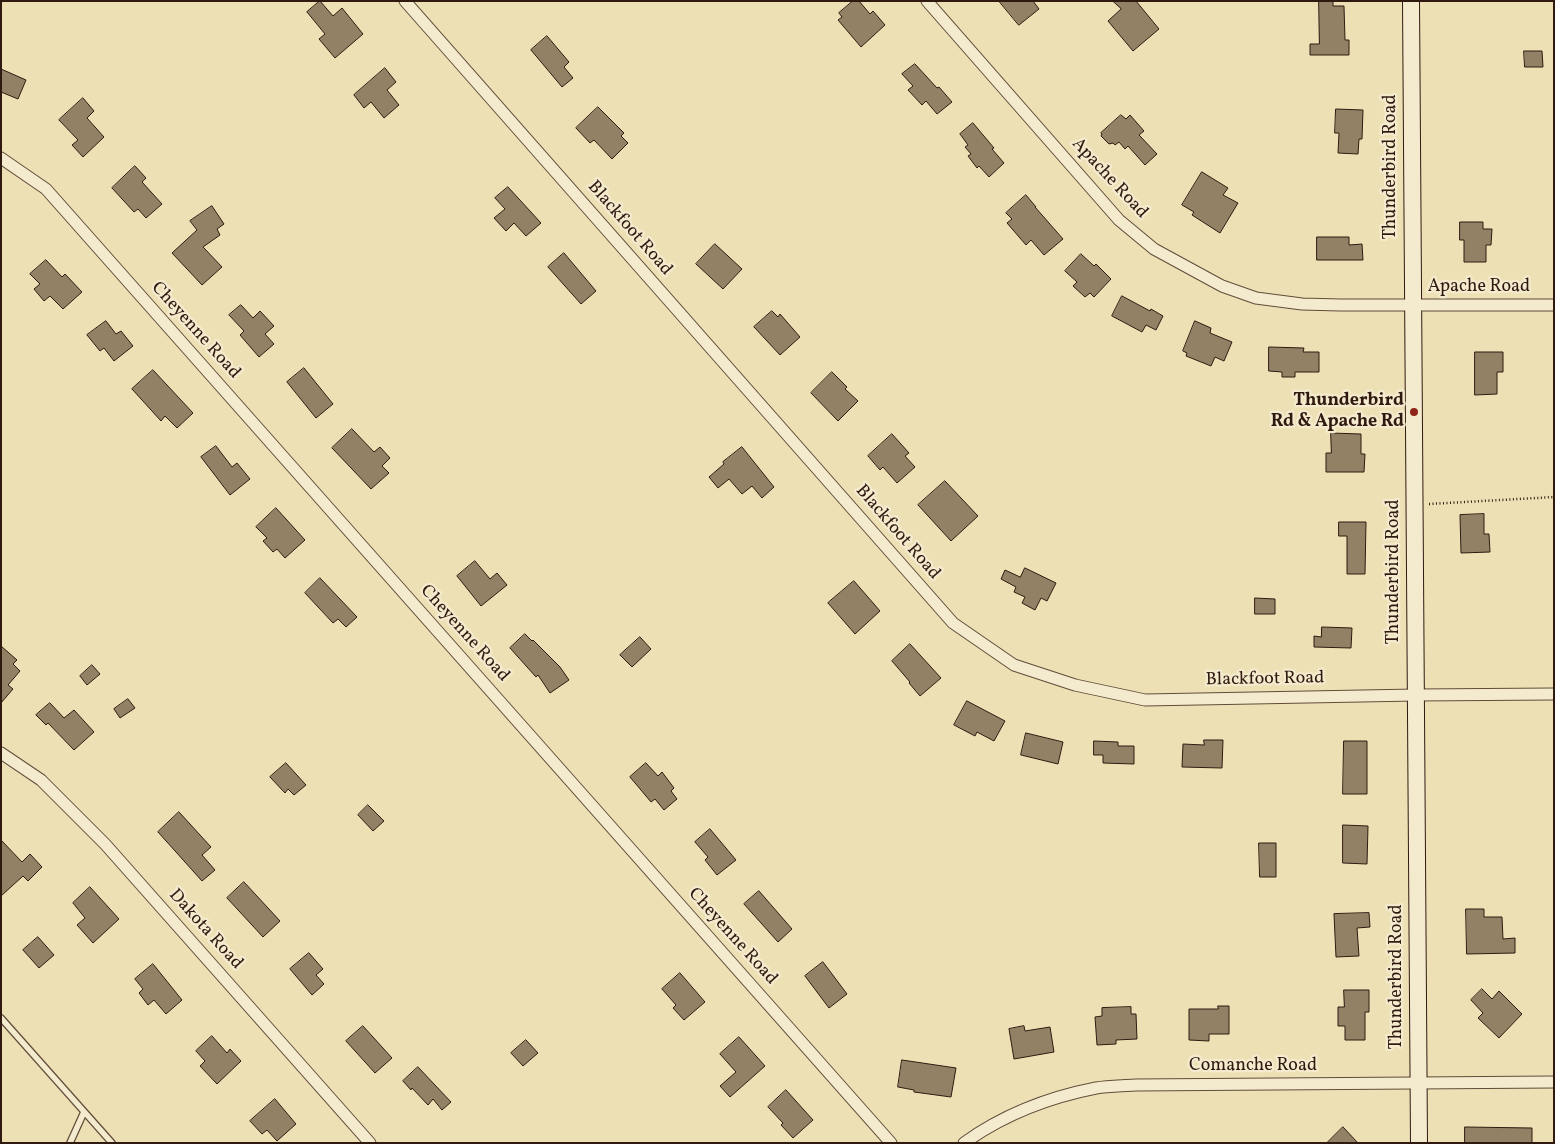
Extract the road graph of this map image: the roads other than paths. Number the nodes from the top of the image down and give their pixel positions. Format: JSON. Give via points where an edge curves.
{"nodes":[{"id":1,"x":406,"y":1,"type":"edge"},
{"id":2,"x":926,"y":1,"type":"edge"},
{"id":3,"x":1411,"y":1,"type":"edge"},
{"id":4,"x":1,"y":158,"type":"edge"},
{"id":5,"x":1554,"y":305,"type":"edge"},
{"id":6,"x":1413,"y":306,"type":"junction"},
{"id":7,"x":1554,"y":694,"type":"edge"},
{"id":8,"x":1416,"y":695,"type":"junction"},
{"id":9,"x":1,"y":754,"type":"edge"},
{"id":10,"x":1,"y":1018,"type":"edge"},
{"id":11,"x":1554,"y":1082,"type":"edge"},
{"id":12,"x":1419,"y":1083,"type":"junction"},
{"id":13,"x":84,"y":1112,"type":"junction"},
{"id":14,"x":70,"y":1143,"type":"edge"},
{"id":15,"x":112,"y":1143,"type":"edge"},
{"id":16,"x":370,"y":1143,"type":"edge"},
{"id":17,"x":891,"y":1143,"type":"edge"},
{"id":18,"x":964,"y":1143,"type":"edge"},
{"id":19,"x":1419,"y":1143,"type":"edge"}],
"edges":[{"from":1,"to":8,"type":"street","name":"Blackfoot Road","via":[[953,624],[1014,665],[1075,685],[1145,700]]},
{"from":2,"to":6,"type":"street","name":"Apache Road","via":[[1119,220],[1154,249],[1222,286],[1256,298],[1302,304]]},
{"from":3,"to":6,"type":"main road","name":"Thunderbird Road"},
{"from":4,"to":17,"type":"street","name":"Cheyenne Road","via":[[46,189]]},
{"from":5,"to":6,"type":"street","name":"Apache Road"},
{"from":6,"to":8,"type":"main road","name":"Thunderbird Road"},
{"from":7,"to":8,"type":"street","name":"Blackfoot Road"},
{"from":8,"to":12,"type":"main road","name":"Thunderbird Road"},
{"from":9,"to":16,"type":"street","name":"Dakota Road","via":[[41,780],[105,844]]},
{"from":10,"to":13,"type":"lane"},
{"from":11,"to":12,"type":"street","name":"Comanche Road"},
{"from":12,"to":18,"type":"street","name":"Comanche Road","via":[[1098,1088],[1057,1097],[1019,1112]]},
{"from":12,"to":19,"type":"main road","name":"Thunderbird Road"},
{"from":13,"to":14,"type":"lane"},
{"from":13,"to":15,"type":"lane"}]}
